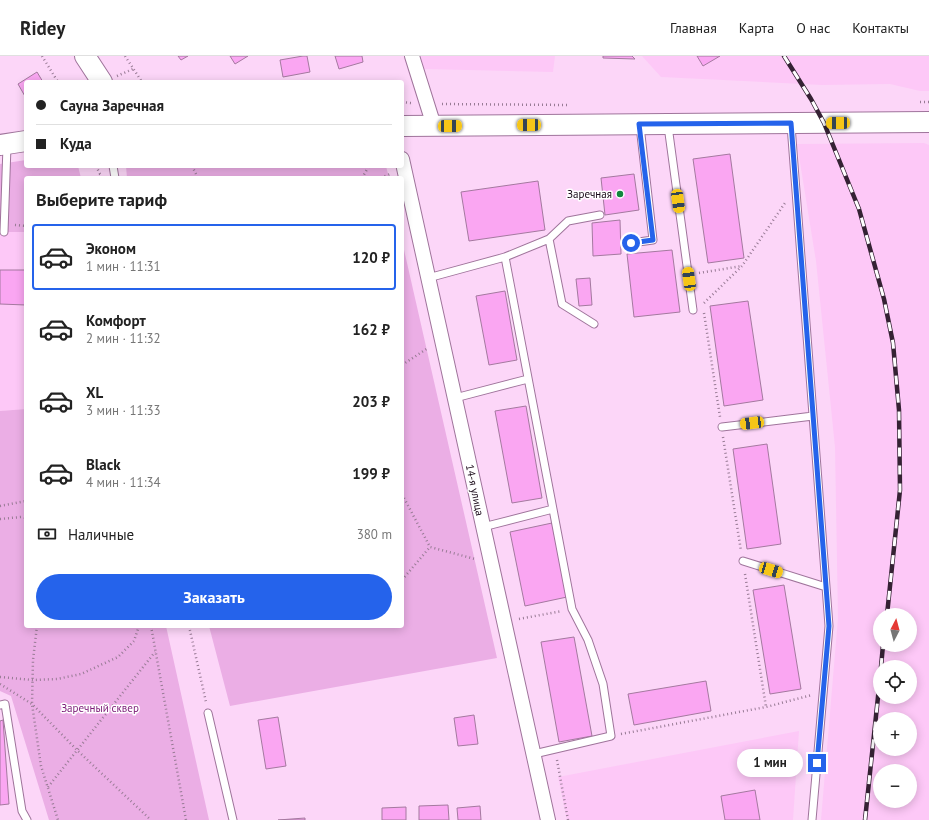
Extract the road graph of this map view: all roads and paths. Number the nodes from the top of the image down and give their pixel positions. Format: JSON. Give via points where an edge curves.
{"nodes":[{"id":1,"x":42,"y":56,"type":"edge"},
{"id":2,"x":85,"y":56,"type":"edge"},
{"id":3,"x":125,"y":56,"type":"edge"},
{"id":4,"x":412,"y":56,"type":"edge"},
{"id":5,"x":57,"y":80,"type":"edge"},
{"id":6,"x":101,"y":80,"type":"edge"},
{"id":7,"x":141,"y":80,"type":"edge"},
{"id":8,"x":929,"y":122,"type":"edge"},
{"id":9,"x":791,"y":123,"type":"junction"},
{"id":10,"x":639,"y":124,"type":"junction"},
{"id":11,"x":667,"y":124,"type":"junction"},
{"id":12,"x":404,"y":126,"type":"edge"},
{"id":13,"x":434,"y":126,"type":"junction"},
{"id":14,"x":11,"y":143,"type":"edge"},
{"id":15,"x":404,"y":168,"type":"edge"},
{"id":16,"x":796,"y":188,"type":"junction"},
{"id":17,"x":600,"y":215,"type":"dead end"},
{"id":18,"x":4,"y":232,"type":"dead end"},
{"id":19,"x":549,"y":239,"type":"junction"},
{"id":20,"x":631,"y":243,"type":"dead end"},
{"id":21,"x":505,"y":258,"type":"junction"},
{"id":22,"x":742,"y":266,"type":"junction"},
{"id":23,"x":699,"y":273,"type":"dead end"},
{"id":24,"x":428,"y":278,"type":"junction"},
{"id":25,"x":703,"y":303,"type":"dead end"},
{"id":26,"x":693,"y":310,"type":"dead end"},
{"id":27,"x":594,"y":324,"type":"dead end"},
{"id":28,"x":434,"y":344,"type":"dead end"},
{"id":29,"x":404,"y":365,"type":"edge"},
{"id":30,"x":528,"y":379,"type":"junction"},
{"id":31,"x":455,"y":398,"type":"junction"},
{"id":32,"x":813,"y":416,"type":"junction"},
{"id":33,"x":722,"y":427,"type":"dead end"},
{"id":34,"x":404,"y":498,"type":"dead end"},
{"id":35,"x":24,"y":501,"type":"edge"},
{"id":36,"x":0,"y":506,"type":"edge"},
{"id":37,"x":553,"y":509,"type":"junction"},
{"id":38,"x":24,"y":518,"type":"edge"},
{"id":39,"x":0,"y":519,"type":"edge"},
{"id":40,"x":483,"y":527,"type":"junction"},
{"id":41,"x":430,"y":547,"type":"junction"},
{"id":42,"x":482,"y":561,"type":"dead end"},
{"id":43,"x":743,"y":561,"type":"dead end"},
{"id":44,"x":404,"y":578,"type":"edge"},
{"id":45,"x":826,"y":586,"type":"junction"},
{"id":46,"x":572,"y":609,"type":"junction"},
{"id":47,"x":504,"y":622,"type":"junction"},
{"id":48,"x":37,"y":628,"type":"edge"},
{"id":49,"x":138,"y":628,"type":"edge"},
{"id":50,"x":151,"y":628,"type":"edge"},
{"id":51,"x":189,"y":628,"type":"edge"},
{"id":52,"x":155,"y":651,"type":"junction"},
{"id":53,"x":0,"y":677,"type":"edge"},
{"id":54,"x":33,"y":680,"type":"junction"},
{"id":55,"x":0,"y":684,"type":"edge"},
{"id":56,"x":823,"y":692,"type":"junction"},
{"id":57,"x":32,"y":704,"type":"junction"},
{"id":58,"x":0,"y":705,"type":"edge"},
{"id":59,"x":208,"y":713,"type":"joint"},
{"id":60,"x":611,"y":736,"type":"junction"},
{"id":61,"x":555,"y":749,"type":"junction"},
{"id":62,"x":77,"y":750,"type":"junction"},
{"id":63,"x":534,"y":754,"type":"junction"},
{"id":64,"x":47,"y":788,"type":"junction"},
{"id":65,"x":27,"y":820,"type":"edge"},
{"id":66,"x":58,"y":820,"type":"edge"},
{"id":67,"x":151,"y":820,"type":"edge"},
{"id":68,"x":186,"y":820,"type":"edge"},
{"id":69,"x":233,"y":820,"type":"edge"},
{"id":70,"x":548,"y":820,"type":"edge"},
{"id":71,"x":568,"y":820,"type":"edge"},
{"id":72,"x":812,"y":820,"type":"edge"}],
"edges":[{"from":1,"to":5,"type":"path"},
{"from":2,"to":6,"type":"main road"},
{"from":3,"to":7,"type":"path"},
{"from":4,"to":13,"type":"street"},
{"from":8,"to":9,"type":"main road"},
{"from":9,"to":11,"type":"main road"},
{"from":9,"to":16,"type":"lane"},
{"from":10,"to":11,"type":"main road"},
{"from":10,"to":13,"type":"main road"},
{"from":10,"to":20,"type":"lane","via":[[653,240]]},
{"from":11,"to":26,"type":"lane"},
{"from":12,"to":13,"type":"main road"},
{"from":14,"to":18,"type":"lane"},
{"from":15,"to":24,"type":"street","name":"14-я улица"},
{"from":16,"to":22,"type":"path"},
{"from":16,"to":32,"type":"lane"},
{"from":17,"to":19,"type":"lane","via":[[568,221]]},
{"from":19,"to":21,"type":"lane"},
{"from":19,"to":27,"type":"lane","via":[[562,304]]},
{"from":21,"to":24,"type":"lane"},
{"from":21,"to":30,"type":"lane"},
{"from":22,"to":23,"type":"path"},
{"from":22,"to":25,"type":"path"},
{"from":24,"to":31,"type":"street","name":"14-я улица"},
{"from":28,"to":29,"type":"path"},
{"from":30,"to":31,"type":"lane"},
{"from":30,"to":37,"type":"lane"},
{"from":31,"to":40,"type":"street","name":"14-я улица"},
{"from":32,"to":33,"type":"lane"},
{"from":32,"to":45,"type":"lane"},
{"from":34,"to":41,"type":"path"},
{"from":35,"to":36,"type":"path"},
{"from":37,"to":40,"type":"lane"},
{"from":37,"to":46,"type":"lane"},
{"from":38,"to":39,"type":"path"},
{"from":40,"to":47,"type":"street","name":"14-я улица"},
{"from":41,"to":42,"type":"path"},
{"from":41,"to":44,"type":"path"},
{"from":43,"to":45,"type":"lane"},
{"from":45,"to":56,"type":"lane","via":[[829,626]]},
{"from":46,"to":47,"type":"path"},
{"from":46,"to":60,"type":"lane","via":[[588,640],[603,684]]},
{"from":47,"to":63,"type":"street","name":"14-я улица"},
{"from":48,"to":54,"type":"path"},
{"from":49,"to":54,"type":"path","via":[[134,641],[118,658],[81,674]]},
{"from":50,"to":52,"type":"path"},
{"from":51,"to":59,"type":"path"},
{"from":52,"to":62,"type":"path"},
{"from":52,"to":68,"type":"path"},
{"from":53,"to":54,"type":"path"},
{"from":54,"to":57,"type":"path"},
{"from":55,"to":57,"type":"path"},
{"from":56,"to":60,"type":"path","via":[[766,707]]},
{"from":56,"to":72,"type":"lane"},
{"from":57,"to":62,"type":"path"},
{"from":57,"to":64,"type":"path","via":[[40,766]]},
{"from":58,"to":65,"type":"lane","via":[[5,704],[22,811]]},
{"from":59,"to":69,"type":"lane"},
{"from":60,"to":61,"type":"lane"},
{"from":61,"to":63,"type":"lane"},
{"from":61,"to":71,"type":"path"},
{"from":62,"to":64,"type":"path"},
{"from":62,"to":67,"type":"path"},
{"from":63,"to":70,"type":"street","name":"14-я улица"},
{"from":64,"to":66,"type":"path"}]}
